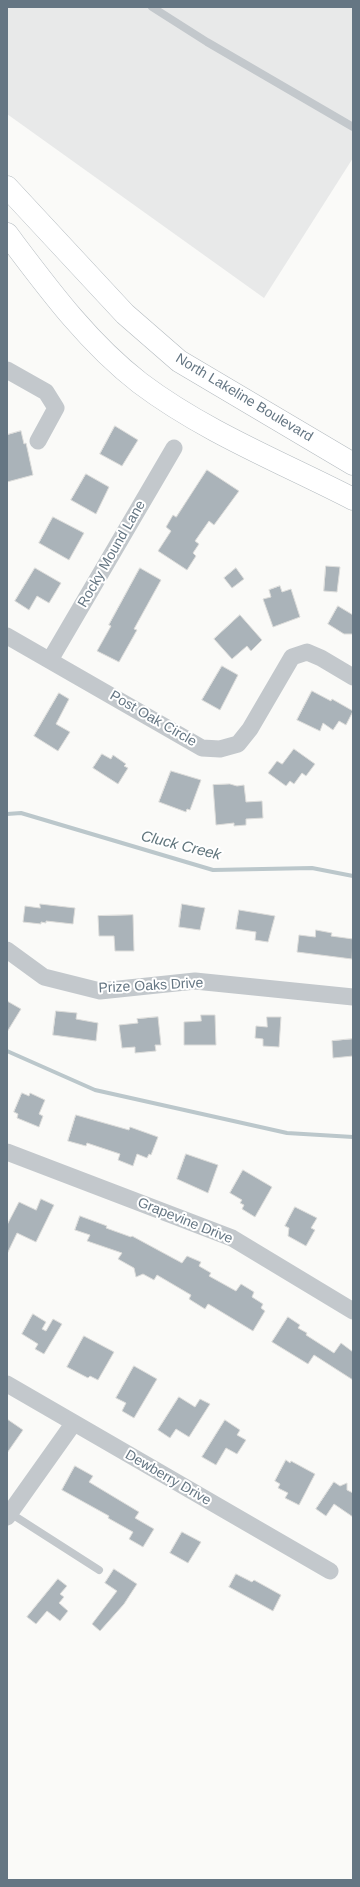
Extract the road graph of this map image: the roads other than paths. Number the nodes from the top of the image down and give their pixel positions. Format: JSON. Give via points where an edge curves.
{"nodes":[{"id":1,"x":152,"y":7,"type":"edge"},
{"id":2,"x":353,"y":127,"type":"edge"},
{"id":3,"x":7,"y":188,"type":"edge"},
{"id":4,"x":7,"y":234,"type":"edge"},
{"id":5,"x":7,"y":370,"type":"edge"},
{"id":6,"x":38,"y":441,"type":"dead end"},
{"id":7,"x":174,"y":448,"type":"dead end"},
{"id":8,"x":353,"y":464,"type":"edge"},
{"id":9,"x":353,"y":498,"type":"edge"},
{"id":10,"x":7,"y":636,"type":"edge"},
{"id":11,"x":50,"y":660,"type":"junction"},
{"id":12,"x":353,"y":677,"type":"edge"},
{"id":13,"x":7,"y":950,"type":"edge"},
{"id":14,"x":353,"y":997,"type":"edge"},
{"id":15,"x":7,"y":1152,"type":"edge"},
{"id":16,"x":350,"y":1304,"type":"edge"},
{"id":17,"x":7,"y":1384,"type":"edge"},
{"id":18,"x":73,"y":1424,"type":"junction"},
{"id":19,"x":9,"y":1515,"type":"edge"},
{"id":20,"x":99,"y":1570,"type":"dead end"},
{"id":21,"x":330,"y":1571,"type":"dead end"}],
"edges":[{"from":1,"to":2,"type":"lane"},
{"from":3,"to":8,"type":"main road","name":"North Lakeline Boulevard","via":[[125,314],[179,361]]},
{"from":4,"to":9,"type":"main road","via":[[58,301],[96,343],[140,382],[189,416],[245,447]]},
{"from":5,"to":6,"type":"street","via":[[46,392],[56,408]]},
{"from":7,"to":11,"type":"street","name":"Rocky Mound Lane"},
{"from":10,"to":11,"type":"street","name":"Post Oak Circle"},
{"from":11,"to":12,"type":"street","name":"Post Oak Circle","via":[[202,748],[220,749],[238,744],[250,729],[292,657],[307,652]]},
{"from":13,"to":14,"type":"street","name":"Prize Oaks Drive","via":[[44,977],[100,991],[195,981]]},
{"from":15,"to":16,"type":"street","name":"Grapevine Drive","via":[[232,1238]]},
{"from":17,"to":18,"type":"street","name":"Dewberry Drive"},
{"from":18,"to":19,"type":"street"},
{"from":18,"to":21,"type":"street","name":"Dewberry Drive"},
{"from":19,"to":20,"type":"lane"}]}
